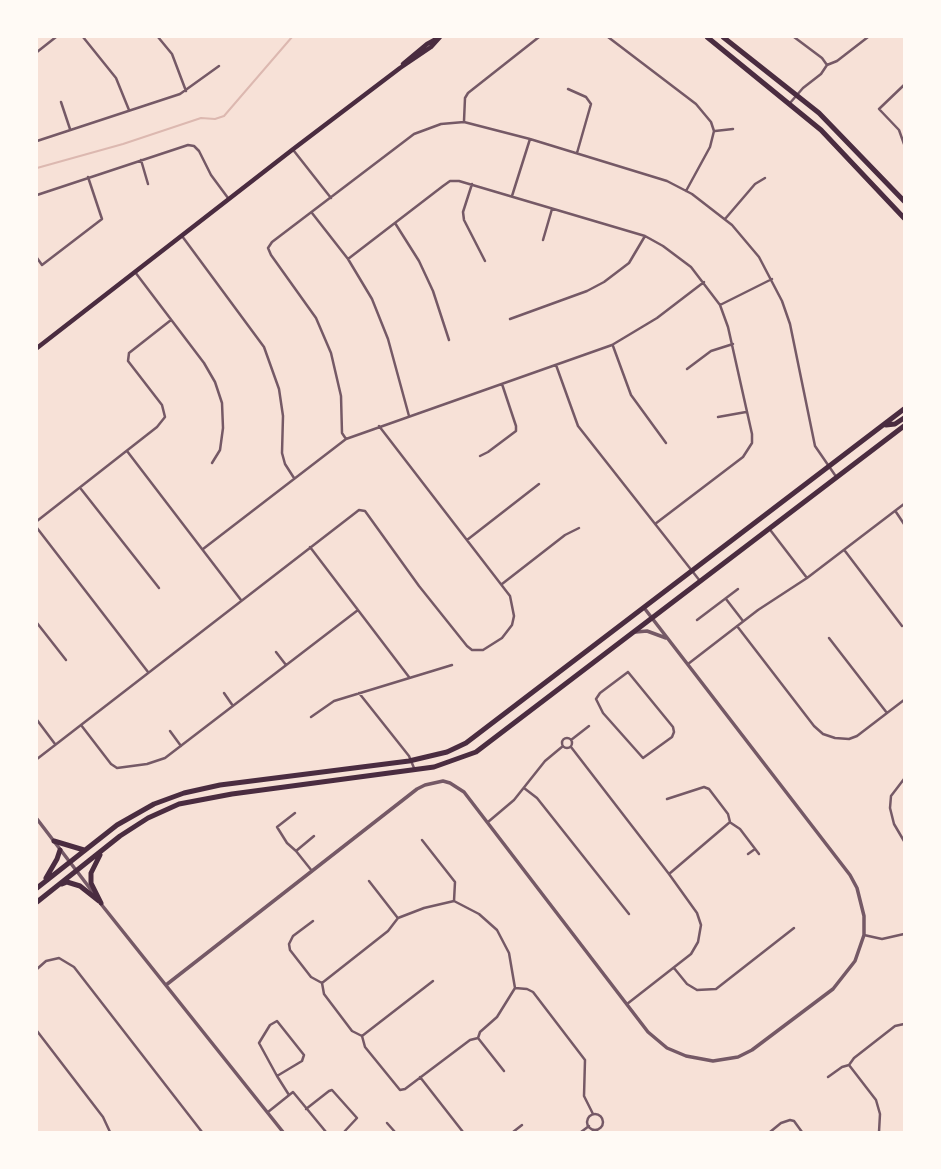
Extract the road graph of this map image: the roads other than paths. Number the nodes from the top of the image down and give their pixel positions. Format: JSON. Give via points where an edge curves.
{"nodes":[{"id":1,"x":56,"y":37,"type":"edge"},
{"id":2,"x":83,"y":37,"type":"edge"},
{"id":3,"x":158,"y":37,"type":"edge"},
{"id":4,"x":440,"y":37,"type":"edge"},
{"id":5,"x":539,"y":37,"type":"edge"},
{"id":6,"x":608,"y":37,"type":"edge"},
{"id":7,"x":707,"y":37,"type":"edge"},
{"id":8,"x":723,"y":37,"type":"edge"},
{"id":9,"x":794,"y":37,"type":"edge"},
{"id":10,"x":868,"y":37,"type":"edge"},
{"id":11,"x":37,"y":52,"type":"edge"},
{"id":12,"x":827,"y":65,"type":"junction"},
{"id":13,"x":219,"y":66,"type":"dead end"},
{"id":14,"x":904,"y":85,"type":"edge"},
{"id":15,"x":568,"y":89,"type":"dead end"},
{"id":16,"x":186,"y":91,"type":"junction"},
{"id":17,"x":797,"y":94,"type":"junction"},
{"id":18,"x":61,"y":102,"type":"dead end"},
{"id":19,"x":790,"y":103,"type":"junction"},
{"id":20,"x":129,"y":111,"type":"junction"},
{"id":21,"x":464,"y":122,"type":"junction"},
{"id":22,"x":733,"y":129,"type":"dead end"},
{"id":23,"x":70,"y":130,"type":"junction"},
{"id":24,"x":714,"y":131,"type":"junction"},
{"id":25,"x":530,"y":139,"type":"junction"},
{"id":26,"x":37,"y":141,"type":"edge"},
{"id":27,"x":904,"y":144,"type":"edge"},
{"id":28,"x":292,"y":149,"type":"junction"},
{"id":29,"x":577,"y":153,"type":"junction"},
{"id":30,"x":141,"y":160,"type":"junction"},
{"id":31,"x":89,"y":177,"type":"junction"},
{"id":32,"x":765,"y":178,"type":"dead end"},
{"id":33,"x":148,"y":184,"type":"dead end"},
{"id":34,"x":472,"y":184,"type":"junction"},
{"id":35,"x":686,"y":191,"type":"junction"},
{"id":36,"x":37,"y":195,"type":"edge"},
{"id":37,"x":512,"y":195,"type":"junction"},
{"id":38,"x":331,"y":198,"type":"junction"},
{"id":39,"x":229,"y":199,"type":"junction"},
{"id":40,"x":904,"y":201,"type":"edge"},
{"id":41,"x":553,"y":208,"type":"junction"},
{"id":42,"x":311,"y":212,"type":"junction"},
{"id":43,"x":904,"y":218,"type":"edge"},
{"id":44,"x":725,"y":219,"type":"junction"},
{"id":45,"x":395,"y":223,"type":"junction"},
{"id":46,"x":182,"y":236,"type":"junction"},
{"id":47,"x":645,"y":236,"type":"junction"},
{"id":48,"x":543,"y":240,"type":"dead end"},
{"id":49,"x":37,"y":258,"type":"edge"},
{"id":50,"x":348,"y":259,"type":"junction"},
{"id":51,"x":485,"y":261,"type":"dead end"},
{"id":52,"x":135,"y":272,"type":"junction"},
{"id":53,"x":772,"y":279,"type":"junction"},
{"id":54,"x":704,"y":282,"type":"junction"},
{"id":55,"x":720,"y":305,"type":"junction"},
{"id":56,"x":510,"y":319,"type":"dead end"},
{"id":57,"x":171,"y":320,"type":"junction"},
{"id":58,"x":449,"y":340,"type":"dead end"},
{"id":59,"x":733,"y":344,"type":"junction"},
{"id":60,"x":612,"y":345,"type":"junction"},
{"id":61,"x":37,"y":348,"type":"edge"},
{"id":62,"x":556,"y":365,"type":"junction"},
{"id":63,"x":687,"y":369,"type":"dead end"},
{"id":64,"x":502,"y":384,"type":"junction"},
{"id":65,"x":904,"y":409,"type":"edge"},
{"id":66,"x":747,"y":412,"type":"junction"},
{"id":67,"x":409,"y":416,"type":"junction"},
{"id":68,"x":718,"y":417,"type":"dead end"},
{"id":69,"x":904,"y":418,"type":"edge"},
{"id":70,"x":379,"y":426,"type":"junction"},
{"id":71,"x":883,"y":426,"type":"junction"},
{"id":72,"x":904,"y":426,"type":"edge"},
{"id":73,"x":346,"y":439,"type":"junction"},
{"id":74,"x":666,"y":443,"type":"dead end"},
{"id":75,"x":127,"y":451,"type":"junction"},
{"id":76,"x":480,"y":456,"type":"dead end"},
{"id":77,"x":212,"y":463,"type":"dead end"},
{"id":78,"x":828,"y":467,"type":"junction"},
{"id":79,"x":294,"y":478,"type":"junction"},
{"id":80,"x":837,"y":478,"type":"junction"},
{"id":81,"x":539,"y":484,"type":"dead end"},
{"id":82,"x":80,"y":488,"type":"junction"},
{"id":83,"x":904,"y":504,"type":"edge"},
{"id":84,"x":895,"y":511,"type":"junction"},
{"id":85,"x":37,"y":521,"type":"edge"},
{"id":86,"x":655,"y":524,"type":"junction"},
{"id":87,"x":904,"y":524,"type":"edge"},
{"id":88,"x":37,"y":528,"type":"edge"},
{"id":89,"x":579,"y":528,"type":"dead end"},
{"id":90,"x":769,"y":529,"type":"junction"},
{"id":91,"x":467,"y":540,"type":"junction"},
{"id":92,"x":310,"y":547,"type":"junction"},
{"id":93,"x":203,"y":549,"type":"junction"},
{"id":94,"x":844,"y":550,"type":"junction"},
{"id":95,"x":692,"y":572,"type":"junction"},
{"id":96,"x":807,"y":578,"type":"junction"},
{"id":97,"x":700,"y":581,"type":"junction"},
{"id":98,"x":502,"y":584,"type":"junction"},
{"id":99,"x":159,"y":588,"type":"dead end"},
{"id":100,"x":738,"y":589,"type":"dead end"},
{"id":101,"x":726,"y":599,"type":"junction"},
{"id":102,"x":241,"y":600,"type":"junction"},
{"id":103,"x":645,"y":609,"type":"junction"},
{"id":104,"x":358,"y":610,"type":"junction"},
{"id":105,"x":652,"y":618,"type":"junction"},
{"id":106,"x":697,"y":620,"type":"dead end"},
{"id":107,"x":743,"y":621,"type":"junction"},
{"id":108,"x":37,"y":623,"type":"edge"},
{"id":109,"x":737,"y":626,"type":"junction"},
{"id":110,"x":902,"y":626,"type":"dead end"},
{"id":111,"x":633,"y":632,"type":"junction"},
{"id":112,"x":668,"y":638,"type":"junction"},
{"id":113,"x":830,"y":638,"type":"dead end"},
{"id":114,"x":276,"y":652,"type":"dead end"},
{"id":115,"x":66,"y":660,"type":"dead end"},
{"id":116,"x":688,"y":664,"type":"junction"},
{"id":117,"x":286,"y":665,"type":"junction"},
{"id":118,"x":452,"y":665,"type":"dead end"},
{"id":119,"x":148,"y":672,"type":"junction"},
{"id":120,"x":409,"y":677,"type":"junction"},
{"id":121,"x":224,"y":693,"type":"dead end"},
{"id":122,"x":359,"y":693,"type":"junction"},
{"id":123,"x":904,"y":700,"type":"edge"},
{"id":124,"x":233,"y":706,"type":"junction"},
{"id":125,"x":603,"y":713,"type":"joint"},
{"id":126,"x":887,"y":713,"type":"junction"},
{"id":127,"x":311,"y":717,"type":"dead end"},
{"id":128,"x":37,"y":720,"type":"edge"},
{"id":129,"x":81,"y":725,"type":"junction"},
{"id":130,"x":589,"y":726,"type":"dead end"},
{"id":131,"x":170,"y":731,"type":"dead end"},
{"id":132,"x":571,"y":740,"type":"junction"},
{"id":133,"x":55,"y":744,"type":"junction"},
{"id":134,"x":181,"y":746,"type":"junction"},
{"id":135,"x":563,"y":746,"type":"junction"},
{"id":136,"x":570,"y":747,"type":"junction"},
{"id":137,"x":37,"y":759,"type":"edge"},
{"id":138,"x":409,"y":761,"type":"junction"},
{"id":139,"x":416,"y":770,"type":"junction"},
{"id":140,"x":904,"y":779,"type":"edge"},
{"id":141,"x":524,"y":788,"type":"junction"},
{"id":142,"x":667,"y":799,"type":"dead end"},
{"id":143,"x":295,"y":813,"type":"dead end"},
{"id":144,"x":37,"y":819,"type":"edge"},
{"id":145,"x":488,"y":822,"type":"junction"},
{"id":146,"x":730,"y":822,"type":"junction"},
{"id":147,"x":314,"y":836,"type":"dead end"},
{"id":148,"x":422,"y":840,"type":"dead end"},
{"id":149,"x":54,"y":841,"type":"junction"},
{"id":150,"x":904,"y":841,"type":"edge"},
{"id":151,"x":107,"y":846,"type":"junction"},
{"id":152,"x":755,"y":849,"type":"junction"},
{"id":153,"x":60,"y":850,"type":"junction"},
{"id":154,"x":84,"y":850,"type":"junction"},
{"id":155,"x":296,"y":851,"type":"junction"},
{"id":156,"x":748,"y":854,"type":"dead end"},
{"id":157,"x":759,"y":854,"type":"dead end"},
{"id":158,"x":69,"y":862,"type":"junction"},
{"id":159,"x":76,"y":871,"type":"junction"},
{"id":160,"x":312,"y":871,"type":"junction"},
{"id":161,"x":669,"y":874,"type":"junction"},
{"id":162,"x":369,"y":881,"type":"dead end"},
{"id":163,"x":40,"y":886,"type":"edge"},
{"id":164,"x":56,"y":887,"type":"junction"},
{"id":165,"x":454,"y":901,"type":"junction"},
{"id":166,"x":37,"y":902,"type":"edge"},
{"id":167,"x":101,"y":903,"type":"junction"},
{"id":168,"x":629,"y":914,"type":"dead end"},
{"id":169,"x":398,"y":918,"type":"junction"},
{"id":170,"x":313,"y":920,"type":"dead end"},
{"id":171,"x":794,"y":928,"type":"dead end"},
{"id":172,"x":904,"y":934,"type":"edge"},
{"id":173,"x":864,"y":935,"type":"junction"},
{"id":174,"x":674,"y":967,"type":"junction"},
{"id":175,"x":37,"y":968,"type":"edge"},
{"id":176,"x":433,"y":981,"type":"dead end"},
{"id":177,"x":322,"y":983,"type":"junction"},
{"id":178,"x":166,"y":985,"type":"junction"},
{"id":179,"x":514,"y":988,"type":"junction"},
{"id":180,"x":627,"y":1004,"type":"junction"},
{"id":181,"x":904,"y":1024,"type":"edge"},
{"id":182,"x":37,"y":1031,"type":"edge"},
{"id":183,"x":362,"y":1037,"type":"junction"},
{"id":184,"x":478,"y":1038,"type":"junction"},
{"id":185,"x":849,"y":1065,"type":"junction"},
{"id":186,"x":504,"y":1071,"type":"dead end"},
{"id":187,"x":277,"y":1076,"type":"junction"},
{"id":188,"x":420,"y":1077,"type":"junction"},
{"id":189,"x":828,"y":1077,"type":"dead end"},
{"id":190,"x":289,"y":1095,"type":"junction"},
{"id":191,"x":306,"y":1109,"type":"junction"},
{"id":192,"x":267,"y":1113,"type":"junction"},
{"id":193,"x":593,"y":1114,"type":"junction"},
{"id":194,"x":387,"y":1123,"type":"dead end"},
{"id":195,"x":522,"y":1125,"type":"dead end"},
{"id":196,"x":589,"y":1126,"type":"junction"},
{"id":197,"x":600,"y":1128,"type":"junction"},
{"id":198,"x":110,"y":1132,"type":"edge"},
{"id":199,"x":202,"y":1132,"type":"edge"},
{"id":200,"x":283,"y":1132,"type":"edge"},
{"id":201,"x":326,"y":1132,"type":"edge"},
{"id":202,"x":344,"y":1132,"type":"edge"},
{"id":203,"x":395,"y":1132,"type":"edge"},
{"id":204,"x":463,"y":1132,"type":"edge"},
{"id":205,"x":513,"y":1132,"type":"edge"},
{"id":206,"x":581,"y":1132,"type":"edge"},
{"id":207,"x":604,"y":1132,"type":"edge"},
{"id":208,"x":770,"y":1132,"type":"edge"},
{"id":209,"x":802,"y":1132,"type":"edge"},
{"id":210,"x":879,"y":1132,"type":"edge"}],
"edges":[{"from":1,"to":11,"type":"street"},
{"from":2,"to":20,"type":"street","via":[[116,78]]},
{"from":3,"to":16,"type":"street","via":[[172,54]]},
{"from":4,"to":28,"type":"main road"},
{"from":5,"to":21,"type":"street","via":[[468,93]]},
{"from":6,"to":24,"type":"street","via":[[696,104],[708,115]]},
{"from":7,"to":19,"type":"main road"},
{"from":8,"to":17,"type":"main road"},
{"from":9,"to":12,"type":"street"},
{"from":10,"to":12,"type":"street"},
{"from":12,"to":17,"type":"street"},
{"from":13,"to":16,"type":"street"},
{"from":14,"to":27,"type":"street","via":[[879,109],[899,130]]},
{"from":15,"to":29,"type":"street","via":[[591,104]]},
{"from":16,"to":20,"type":"street"},
{"from":17,"to":19,"type":"street"},
{"from":17,"to":40,"type":"main road"},
{"from":18,"to":23,"type":"street"},
{"from":19,"to":43,"type":"main road","via":[[829,137]]},
{"from":20,"to":23,"type":"street"},
{"from":21,"to":25,"type":"street"},
{"from":21,"to":38,"type":"street","via":[[414,134]]},
{"from":22,"to":24,"type":"street"},
{"from":23,"to":26,"type":"street"},
{"from":24,"to":35,"type":"street","via":[[710,148]]},
{"from":25,"to":29,"type":"street"},
{"from":25,"to":37,"type":"street"},
{"from":28,"to":38,"type":"street"},
{"from":28,"to":39,"type":"main road"},
{"from":29,"to":35,"type":"street"},
{"from":30,"to":31,"type":"street"},
{"from":30,"to":33,"type":"street"},
{"from":30,"to":39,"type":"street","via":[[194,146]]},
{"from":31,"to":36,"type":"street"},
{"from":31,"to":49,"type":"street","via":[[102,219],[42,265]]},
{"from":32,"to":44,"type":"street"},
{"from":34,"to":37,"type":"street"},
{"from":34,"to":45,"type":"street","via":[[450,181]]},
{"from":34,"to":51,"type":"street","via":[[464,220]]},
{"from":35,"to":44,"type":"street"},
{"from":37,"to":41,"type":"street"},
{"from":38,"to":42,"type":"street"},
{"from":39,"to":46,"type":"main road"},
{"from":41,"to":47,"type":"street"},
{"from":41,"to":48,"type":"street"},
{"from":42,"to":50,"type":"street"},
{"from":42,"to":73,"type":"street","via":[[268,248],[316,318],[331,352]]},
{"from":44,"to":53,"type":"street","via":[[754,250]]},
{"from":45,"to":50,"type":"street"},
{"from":45,"to":58,"type":"street","via":[[419,261]]},
{"from":46,"to":52,"type":"main road"},
{"from":46,"to":79,"type":"street","via":[[264,347],[279,389],[282,453]]},
{"from":47,"to":54,"type":"street","via":[[677,256]]},
{"from":47,"to":56,"type":"street","via":[[629,264],[604,282]]},
{"from":50,"to":67,"type":"street","via":[[381,318]]},
{"from":52,"to":57,"type":"street"},
{"from":52,"to":61,"type":"main road"},
{"from":53,"to":55,"type":"street"},
{"from":53,"to":78,"type":"street","via":[[790,324],[815,446]]},
{"from":54,"to":55,"type":"street"},
{"from":54,"to":60,"type":"street"},
{"from":55,"to":59,"type":"street"},
{"from":57,"to":75,"type":"street","via":[[129,353],[128,361],[162,405],[165,417]]},
{"from":57,"to":77,"type":"street","via":[[204,363],[222,402],[220,450]]},
{"from":59,"to":63,"type":"street","via":[[711,351]]},
{"from":59,"to":66,"type":"street"},
{"from":60,"to":62,"type":"street"},
{"from":60,"to":74,"type":"street","via":[[631,395]]},
{"from":62,"to":64,"type":"street"},
{"from":62,"to":86,"type":"street","via":[[578,426]]},
{"from":64,"to":67,"type":"street"},
{"from":64,"to":76,"type":"street","via":[[516,431]]},
{"from":65,"to":71,"type":"main road"},
{"from":66,"to":68,"type":"street"},
{"from":66,"to":86,"type":"street","via":[[752,434],[748,452]]},
{"from":67,"to":70,"type":"street"},
{"from":69,"to":71,"type":"main road"},
{"from":70,"to":73,"type":"street"},
{"from":70,"to":91,"type":"street"},
{"from":71,"to":78,"type":"main road"},
{"from":72,"to":80,"type":"main road"},
{"from":73,"to":79,"type":"street"},
{"from":75,"to":82,"type":"street"},
{"from":75,"to":93,"type":"street"},
{"from":78,"to":80,"type":"street"},
{"from":78,"to":95,"type":"main road"},
{"from":79,"to":93,"type":"street"},
{"from":80,"to":90,"type":"main road"},
{"from":81,"to":91,"type":"street"},
{"from":82,"to":85,"type":"street"},
{"from":82,"to":99,"type":"street"},
{"from":83,"to":84,"type":"street"},
{"from":84,"to":87,"type":"street"},
{"from":84,"to":94,"type":"street"},
{"from":86,"to":95,"type":"street"},
{"from":88,"to":119,"type":"street"},
{"from":89,"to":98,"type":"street"},
{"from":90,"to":96,"type":"street"},
{"from":90,"to":97,"type":"main road"},
{"from":91,"to":98,"type":"street"},
{"from":92,"to":98,"type":"street","via":[[355,512],[365,511],[472,650],[489,647],[512,625],[513,607]]},
{"from":92,"to":102,"type":"street"},
{"from":92,"to":104,"type":"street"},
{"from":93,"to":102,"type":"street"},
{"from":94,"to":96,"type":"street"},
{"from":94,"to":110,"type":"street"},
{"from":95,"to":97,"type":"street"},
{"from":95,"to":103,"type":"main road"},
{"from":96,"to":107,"type":"street"},
{"from":97,"to":105,"type":"main road"},
{"from":100,"to":101,"type":"street"},
{"from":101,"to":106,"type":"street"},
{"from":101,"to":107,"type":"street"},
{"from":102,"to":119,"type":"street"},
{"from":103,"to":105,"type":"street"},
{"from":103,"to":138,"type":"main road","via":[[479,735],[447,751]]},
{"from":104,"to":117,"type":"street"},
{"from":104,"to":120,"type":"street"},
{"from":105,"to":111,"type":"main road"},
{"from":105,"to":112,"type":"street"},
{"from":107,"to":109,"type":"street"},
{"from":108,"to":115,"type":"street"},
{"from":109,"to":116,"type":"street"},
{"from":109,"to":126,"type":"street","via":[[823,734],[849,739]]},
{"from":111,"to":112,"type":"street"},
{"from":111,"to":139,"type":"main road","via":[[470,755]]},
{"from":112,"to":116,"type":"street"},
{"from":113,"to":126,"type":"street"},
{"from":114,"to":117,"type":"street"},
{"from":116,"to":173,"type":"street","via":[[850,875],[862,902]]},
{"from":117,"to":124,"type":"street"},
{"from":118,"to":120,"type":"street"},
{"from":119,"to":129,"type":"street"},
{"from":120,"to":122,"type":"street"},
{"from":121,"to":124,"type":"street"},
{"from":122,"to":127,"type":"street","via":[[334,701]]},
{"from":122,"to":138,"type":"street"},
{"from":123,"to":126,"type":"street"},
{"from":124,"to":134,"type":"street"},
{"from":125,"to":125,"type":"street","via":[[597,696],[628,672],[674,732],[643,758]]},
{"from":128,"to":133,"type":"street"},
{"from":129,"to":133,"type":"street"},
{"from":129,"to":134,"type":"street","via":[[117,768],[165,758]]},
{"from":130,"to":132,"type":"street"},
{"from":131,"to":134,"type":"street"},
{"from":132,"to":135,"type":"street","via":[[564,739]]},
{"from":132,"to":136,"type":"street"},
{"from":133,"to":137,"type":"street"},
{"from":135,"to":136,"type":"street"},
{"from":135,"to":141,"type":"street"},
{"from":136,"to":161,"type":"street"},
{"from":138,"to":139,"type":"street"},
{"from":138,"to":154,"type":"main road","via":[[184,793],[128,818]]},
{"from":139,"to":151,"type":"main road","via":[[193,801],[148,818]]},
{"from":140,"to":150,"type":"street","via":[[891,796],[890,808]]},
{"from":141,"to":145,"type":"street"},
{"from":141,"to":168,"type":"street","via":[[537,798]]},
{"from":142,"to":146,"type":"street","via":[[704,787],[729,814]]},
{"from":143,"to":155,"type":"street","via":[[277,827]]},
{"from":144,"to":149,"type":"street"},
{"from":145,"to":160,"type":"street","via":[[464,792],[450,783],[425,785]]},
{"from":145,"to":180,"type":"street"},
{"from":146,"to":152,"type":"street"},
{"from":146,"to":161,"type":"street"},
{"from":147,"to":155,"type":"street"},
{"from":148,"to":165,"type":"street","via":[[455,882]]},
{"from":149,"to":153,"type":"street"},
{"from":149,"to":154,"type":"main road"},
{"from":151,"to":159,"type":"main road"},
{"from":151,"to":167,"type":"main road","via":[[91,878]]},
{"from":152,"to":156,"type":"street"},
{"from":152,"to":157,"type":"street"},
{"from":153,"to":158,"type":"street"},
{"from":153,"to":163,"type":"main road"},
{"from":154,"to":158,"type":"main road"},
{"from":155,"to":160,"type":"street"},
{"from":158,"to":159,"type":"street"},
{"from":158,"to":163,"type":"main road"},
{"from":159,"to":164,"type":"main road"},
{"from":159,"to":167,"type":"street"},
{"from":160,"to":178,"type":"street"},
{"from":161,"to":174,"type":"street","via":[[701,925],[691,954]]},
{"from":162,"to":169,"type":"street"},
{"from":164,"to":166,"type":"main road"},
{"from":164,"to":167,"type":"main road","via":[[73,883]]},
{"from":165,"to":169,"type":"street"},
{"from":165,"to":179,"type":"street","via":[[497,930],[509,953]]},
{"from":167,"to":178,"type":"street"},
{"from":169,"to":177,"type":"street"},
{"from":170,"to":177,"type":"street","via":[[289,944],[311,977]]},
{"from":171,"to":174,"type":"street","via":[[716,989],[697,990]]},
{"from":172,"to":173,"type":"street","via":[[882,939]]},
{"from":173,"to":180,"type":"street","via":[[855,961],[833,989],[738,1056],[713,1061],[667,1048]]},
{"from":174,"to":180,"type":"street"},
{"from":175,"to":199,"type":"street","via":[[59,958],[74,967]]},
{"from":176,"to":183,"type":"street"},
{"from":177,"to":183,"type":"street","via":[[324,994],[352,1031]]},
{"from":178,"to":192,"type":"street"},
{"from":179,"to":184,"type":"street"},
{"from":179,"to":193,"type":"street","via":[[533,992],[585,1060],[584,1096]]},
{"from":181,"to":185,"type":"street","via":[[895,1026]]},
{"from":182,"to":198,"type":"street","via":[[103,1116]]},
{"from":183,"to":188,"type":"street","via":[[397,1088],[405,1089]]},
{"from":184,"to":186,"type":"street"},
{"from":184,"to":188,"type":"street"},
{"from":185,"to":189,"type":"street"},
{"from":185,"to":210,"type":"street","via":[[876,1100]]},
{"from":187,"to":187,"type":"street","via":[[259,1043],[277,1021],[304,1055],[302,1061]]},
{"from":187,"to":190,"type":"street"},
{"from":188,"to":204,"type":"street"},
{"from":190,"to":191,"type":"street","via":[[293,1092]]},
{"from":190,"to":192,"type":"street"},
{"from":191,"to":201,"type":"street"},
{"from":191,"to":202,"type":"street","via":[[332,1090],[357,1118]]},
{"from":192,"to":200,"type":"street"},
{"from":193,"to":196,"type":"street"},
{"from":193,"to":197,"type":"street","via":[[602,1118]]},
{"from":194,"to":203,"type":"street"},
{"from":195,"to":205,"type":"street"},
{"from":196,"to":197,"type":"street"},
{"from":196,"to":206,"type":"street"},
{"from":197,"to":207,"type":"street"},
{"from":208,"to":209,"type":"street","via":[[790,1120]]}]}
